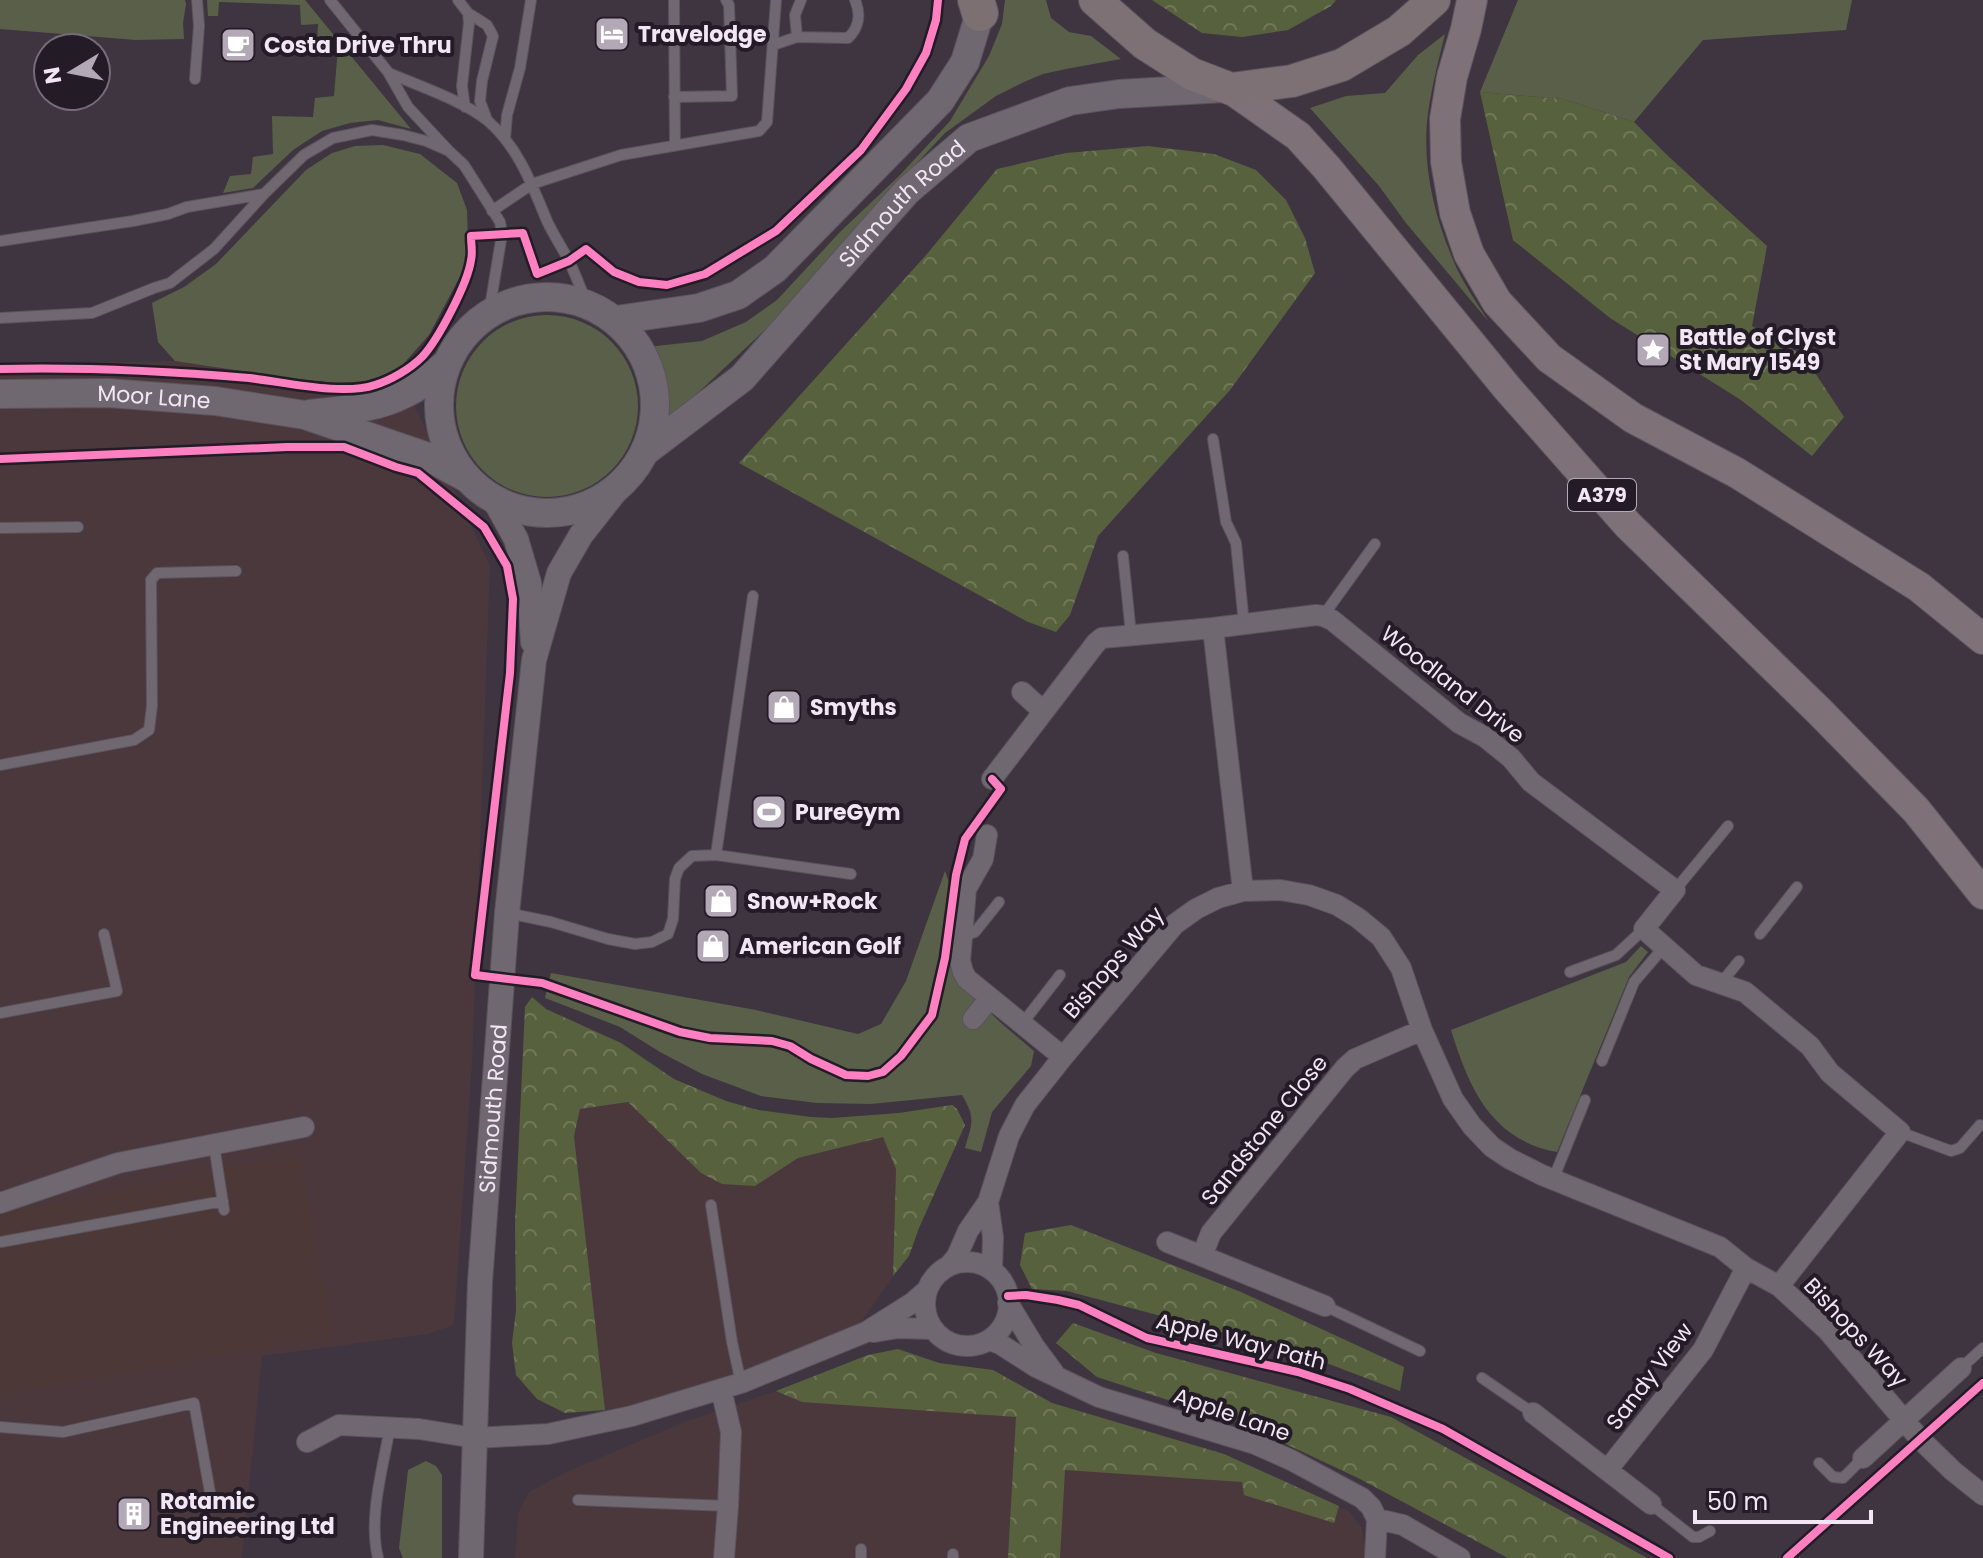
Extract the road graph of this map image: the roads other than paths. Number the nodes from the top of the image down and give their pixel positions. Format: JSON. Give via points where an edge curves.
{"nodes":[{"id":1,"x":197,"y":0,"type":"edge"},
{"id":2,"x":330,"y":0,"type":"edge"},
{"id":3,"x":458,"y":0,"type":"edge"},
{"id":4,"x":531,"y":0,"type":"edge"},
{"id":5,"x":674,"y":0,"type":"edge"},
{"id":6,"x":726,"y":0,"type":"edge"},
{"id":7,"x":776,"y":0,"type":"edge"},
{"id":8,"x":801,"y":0,"type":"edge"},
{"id":9,"x":855,"y":0,"type":"edge"},
{"id":10,"x":1095,"y":0,"type":"edge"},
{"id":11,"x":1434,"y":0,"type":"edge"},
{"id":12,"x":1472,"y":0,"type":"edge"},
{"id":13,"x":979,"y":4,"type":"edge"},
{"id":14,"x":468,"y":13,"type":"junction"},
{"id":15,"x":797,"y":37,"type":"junction"},
{"id":16,"x":773,"y":45,"type":"junction"},
{"id":17,"x":388,"y":72,"type":"junction"},
{"id":18,"x":195,"y":79,"type":"dead end"},
{"id":19,"x":1228,"y":88,"type":"junction"},
{"id":20,"x":674,"y":97,"type":"junction"},
{"id":21,"x":465,"y":107,"type":"junction"},
{"id":22,"x":488,"y":121,"type":"junction"},
{"id":23,"x":505,"y":139,"type":"junction"},
{"id":24,"x":675,"y":145,"type":"junction"},
{"id":25,"x":449,"y":151,"type":"junction"},
{"id":26,"x":532,"y":184,"type":"junction"},
{"id":27,"x":264,"y":194,"type":"junction"},
{"id":28,"x":492,"y":211,"type":"junction"},
{"id":29,"x":0,"y":241,"type":"edge"},
{"id":30,"x":587,"y":304,"type":"junction"},
{"id":31,"x":489,"y":313,"type":"junction"},
{"id":32,"x":0,"y":318,"type":"edge"},
{"id":33,"x":616,"y":320,"type":"junction"},
{"id":34,"x":446,"y":364,"type":"junction"},
{"id":35,"x":0,"y":394,"type":"edge"},
{"id":36,"x":305,"y":415,"type":"junction"},
{"id":37,"x":1213,"y":439,"type":"dead end"},
{"id":38,"x":647,"y":450,"type":"junction"},
{"id":39,"x":465,"y":477,"type":"junction"},
{"id":40,"x":618,"y":488,"type":"junction"},
{"id":41,"x":495,"y":501,"type":"junction"},
{"id":42,"x":78,"y":527,"type":"dead end"},
{"id":43,"x":0,"y":528,"type":"edge"},
{"id":44,"x":1375,"y":544,"type":"dead end"},
{"id":45,"x":1123,"y":556,"type":"dead end"},
{"id":46,"x":236,"y":571,"type":"dead end"},
{"id":47,"x":753,"y":596,"type":"dead end"},
{"id":48,"x":1323,"y":616,"type":"junction"},
{"id":49,"x":1244,"y":624,"type":"junction"},
{"id":50,"x":1213,"y":628,"type":"junction"},
{"id":51,"x":1131,"y":634,"type":"junction"},
{"id":52,"x":1983,"y":639,"type":"edge"},
{"id":53,"x":534,"y":660,"type":"junction"},
{"id":54,"x":1022,"y":692,"type":"dead end"},
{"id":55,"x":1043,"y":711,"type":"junction"},
{"id":56,"x":0,"y":765,"type":"edge"},
{"id":57,"x":992,"y":779,"type":"dead end"},
{"id":58,"x":1728,"y":826,"type":"dead end"},
{"id":59,"x":987,"y":835,"type":"dead end"},
{"id":60,"x":716,"y":855,"type":"junction"},
{"id":61,"x":851,"y":874,"type":"dead end"},
{"id":62,"x":1797,"y":887,"type":"dead end"},
{"id":63,"x":1675,"y":890,"type":"junction"},
{"id":64,"x":1243,"y":891,"type":"junction"},
{"id":65,"x":1983,"y":894,"type":"edge"},
{"id":66,"x":999,"y":902,"type":"dead end"},
{"id":67,"x":507,"y":913,"type":"junction"},
{"id":68,"x":1644,"y":929,"type":"junction"},
{"id":69,"x":104,"y":934,"type":"dead end"},
{"id":70,"x":1760,"y":934,"type":"dead end"},
{"id":71,"x":961,"y":938,"type":"junction"},
{"id":72,"x":1664,"y":947,"type":"junction"},
{"id":73,"x":1739,"y":961,"type":"dead end"},
{"id":74,"x":1570,"y":972,"type":"dead end"},
{"id":75,"x":1060,"y":975,"type":"dead end"},
{"id":76,"x":1721,"y":983,"type":"junction"},
{"id":77,"x":990,"y":998,"type":"junction"},
{"id":78,"x":0,"y":1013,"type":"edge"},
{"id":79,"x":973,"y":1019,"type":"dead end"},
{"id":80,"x":1022,"y":1024,"type":"junction"},
{"id":81,"x":1422,"y":1030,"type":"junction"},
{"id":82,"x":1063,"y":1057,"type":"junction"},
{"id":83,"x":1602,"y":1061,"type":"dead end"},
{"id":84,"x":1585,"y":1100,"type":"dead end"},
{"id":85,"x":1980,"y":1125,"type":"dead end"},
{"id":86,"x":304,"y":1127,"type":"dead end"},
{"id":87,"x":1900,"y":1132,"type":"junction"},
{"id":88,"x":214,"y":1145,"type":"junction"},
{"id":89,"x":1553,"y":1180,"type":"junction"},
{"id":90,"x":988,"y":1202,"type":"junction"},
{"id":91,"x":0,"y":1203,"type":"edge"},
{"id":92,"x":711,"y":1205,"type":"dead end"},
{"id":93,"x":1,"y":1242,"type":"edge"},
{"id":94,"x":1167,"y":1242,"type":"dead end"},
{"id":95,"x":1202,"y":1256,"type":"junction"},
{"id":96,"x":949,"y":1266,"type":"junction"},
{"id":97,"x":1746,"y":1268,"type":"junction"},
{"id":98,"x":992,"y":1270,"type":"junction"},
{"id":99,"x":1779,"y":1286,"type":"junction"},
{"id":100,"x":927,"y":1290,"type":"junction"},
{"id":101,"x":1008,"y":1303,"type":"junction"},
{"id":102,"x":1325,"y":1306,"type":"joint"},
{"id":103,"x":933,"y":1329,"type":"junction"},
{"id":104,"x":866,"y":1332,"type":"junction"},
{"id":105,"x":989,"y":1340,"type":"junction"},
{"id":106,"x":1983,"y":1348,"type":"edge"},
{"id":107,"x":1420,"y":1351,"type":"dead end"},
{"id":108,"x":1961,"y":1368,"type":"joint"},
{"id":109,"x":1057,"y":1377,"type":"junction"},
{"id":110,"x":1482,"y":1378,"type":"dead end"},
{"id":111,"x":741,"y":1383,"type":"junction"},
{"id":112,"x":721,"y":1389,"type":"junction"},
{"id":113,"x":1533,"y":1413,"type":"joint"},
{"id":114,"x":1904,"y":1420,"type":"junction"},
{"id":115,"x":0,"y":1427,"type":"edge"},
{"id":116,"x":390,"y":1427,"type":"junction"},
{"id":117,"x":475,"y":1438,"type":"junction"},
{"id":118,"x":307,"y":1442,"type":"dead end"},
{"id":119,"x":1863,"y":1458,"type":"joint"},
{"id":120,"x":1819,"y":1463,"type":"dead end"},
{"id":121,"x":1608,"y":1469,"type":"junction"},
{"id":122,"x":1983,"y":1495,"type":"edge"},
{"id":123,"x":211,"y":1498,"type":"dead end"},
{"id":124,"x":578,"y":1500,"type":"dead end"},
{"id":125,"x":1651,"y":1504,"type":"joint"},
{"id":126,"x":728,"y":1506,"type":"junction"},
{"id":127,"x":1377,"y":1519,"type":"junction"},
{"id":128,"x":1710,"y":1531,"type":"dead end"},
{"id":129,"x":378,"y":1558,"type":"edge"},
{"id":130,"x":471,"y":1558,"type":"edge"},
{"id":131,"x":724,"y":1558,"type":"edge"},
{"id":132,"x":1375,"y":1558,"type":"edge"},
{"id":133,"x":1460,"y":1558,"type":"edge"}],
"edges":[{"from":1,"to":18,"type":"lane"},
{"from":2,"to":17,"type":"lane"},
{"from":3,"to":14,"type":"lane"},
{"from":4,"to":23,"type":"lane"},
{"from":5,"to":20,"type":"lane"},
{"from":6,"to":20,"type":"lane","via":[[732,96]]},
{"from":7,"to":16,"type":"lane"},
{"from":8,"to":15,"type":"lane","via":[[795,15]]},
{"from":9,"to":15,"type":"lane","via":[[857,26],[848,38]]},
{"from":10,"to":19,"type":"highway","via":[[1145,44],[1192,74]]},
{"from":11,"to":19,"type":"highway","via":[[1399,31],[1342,65],[1292,81]]},
{"from":12,"to":52,"type":"main road","via":[[1447,105],[1446,162],[1469,254],[1497,302],[1549,358],[1633,418],[1737,473],[1919,587]]},
{"from":13,"to":33,"type":"main road","name":"Sidmouth Road","via":[[965,62],[940,101],[775,269],[738,295],[699,308]]},
{"from":14,"to":21,"type":"lane"},
{"from":14,"to":22,"type":"lane","via":[[487,25],[493,36],[480,101]]},
{"from":15,"to":16,"type":"lane"},
{"from":16,"to":24,"type":"lane","via":[[767,122],[759,131]]},
{"from":17,"to":21,"type":"lane"},
{"from":17,"to":25,"type":"lane","via":[[408,107]]},
{"from":19,"to":38,"type":"main road","name":"Sidmouth Road","via":[[1070,101],[969,138],[907,191],[742,378]]},
{"from":19,"to":65,"type":"main road","number":"A379","via":[[1298,136],[1318,157],[1508,389],[1628,525],[1916,810]]},
{"from":20,"to":24,"type":"lane"},
{"from":21,"to":22,"type":"lane"},
{"from":22,"to":23,"type":"lane"},
{"from":23,"to":26,"type":"lane"},
{"from":24,"to":26,"type":"lane","via":[[621,155]]},
{"from":25,"to":27,"type":"lane","via":[[384,131],[346,134],[304,155]]},
{"from":25,"to":28,"type":"lane","via":[[464,165]]},
{"from":26,"to":28,"type":"lane"},
{"from":26,"to":30,"type":"lane"},
{"from":27,"to":29,"type":"lane"},
{"from":27,"to":32,"type":"lane","via":[[214,249],[170,283],[92,313]]},
{"from":28,"to":31,"type":"lane","via":[[502,234]]},
{"from":30,"to":31,"type":"main road","via":[[537,296]]},
{"from":30,"to":33,"type":"main road"},
{"from":31,"to":34,"type":"main road","via":[[467,331]]},
{"from":33,"to":38,"type":"main road","via":[[639,347],[653,380],[655,415]]},
{"from":34,"to":36,"type":"main road","name":"Moor Lane","via":[[419,386],[370,407]]},
{"from":34,"to":39,"type":"main road","via":[[439,393],[440,423],[449,452]]},
{"from":35,"to":36,"type":"main road","name":"Moor Lane","via":[[108,393]]},
{"from":36,"to":39,"type":"main road","name":"Moor Lane","via":[[428,457]]},
{"from":37,"to":49,"type":"lane","via":[[1226,522],[1236,543]]},
{"from":38,"to":40,"type":"main road"},
{"from":39,"to":41,"type":"main road"},
{"from":40,"to":41,"type":"main road","via":[[590,505],[558,514],[526,512]]},
{"from":40,"to":53,"type":"street","name":"Sidmouth Road","via":[[559,573]]},
{"from":41,"to":53,"type":"street","name":"Sidmouth Road","via":[[516,539],[529,583]]},
{"from":42,"to":43,"type":"lane"},
{"from":44,"to":48,"type":"lane"},
{"from":45,"to":51,"type":"lane"},
{"from":46,"to":56,"type":"lane","via":[[157,573],[151,580],[149,730],[134,740]]},
{"from":47,"to":60,"type":"lane"},
{"from":48,"to":49,"type":"street"},
{"from":48,"to":63,"type":"street","name":"Woodland Drive","via":[[1459,723],[1485,737],[1531,782]]},
{"from":49,"to":50,"type":"street"},
{"from":50,"to":51,"type":"street"},
{"from":50,"to":64,"type":"street"},
{"from":51,"to":55,"type":"street","via":[[1096,643]]},
{"from":53,"to":67,"type":"street","name":"Sidmouth Road"},
{"from":54,"to":55,"type":"street"},
{"from":55,"to":57,"type":"street"},
{"from":58,"to":63,"type":"lane"},
{"from":59,"to":71,"type":"street","via":[[983,859],[966,889]]},
{"from":60,"to":61,"type":"lane"},
{"from":60,"to":67,"type":"lane","via":[[692,856],[679,868],[668,934],[652,942],[608,939]]},
{"from":62,"to":70,"type":"lane"},
{"from":63,"to":68,"type":"street"},
{"from":64,"to":81,"type":"street","name":"Bishops Way","via":[[1309,895],[1358,918],[1381,937],[1401,968]]},
{"from":64,"to":82,"type":"street","name":"Bishops Way","via":[[1218,898],[1175,924]]},
{"from":66,"to":71,"type":"lane","via":[[975,932]]},
{"from":67,"to":117,"type":"street","name":"Sidmouth Road","via":[[480,1282]]},
{"from":68,"to":72,"type":"street"},
{"from":68,"to":74,"type":"lane","via":[[1616,955]]},
{"from":69,"to":78,"type":"lane","via":[[117,991]]},
{"from":71,"to":77,"type":"street","via":[[963,972]]},
{"from":72,"to":76,"type":"street","via":[[1696,975]]},
{"from":72,"to":83,"type":"lane","via":[[1634,982]]},
{"from":73,"to":76,"type":"lane"},
{"from":75,"to":80,"type":"lane"},
{"from":76,"to":87,"type":"street","via":[[1745,992],[1810,1046],[1830,1073]]},
{"from":77,"to":79,"type":"street"},
{"from":77,"to":80,"type":"street"},
{"from":80,"to":82,"type":"street"},
{"from":81,"to":89,"type":"street","name":"Bishops Way","via":[[1453,1099],[1472,1126],[1492,1147]]},
{"from":81,"to":95,"type":"street","name":"Sandstone Close","via":[[1345,1068],[1211,1233]]},
{"from":82,"to":90,"type":"street","name":"Bishops Way","via":[[1025,1105]]},
{"from":84,"to":89,"type":"lane"},
{"from":85,"to":87,"type":"lane","via":[[1951,1151]]},
{"from":86,"to":88,"type":"street"},
{"from":87,"to":99,"type":"street"},
{"from":88,"to":91,"type":"street","via":[[118,1163]]},
{"from":88,"to":93,"type":"lane","via":[[223,1205]]},
{"from":89,"to":97,"type":"street","name":"Bishops Way","via":[[1720,1247]]},
{"from":90,"to":96,"type":"street","name":"Bishops Way"},
{"from":90,"to":98,"type":"street","name":"Bishops Way"},
{"from":92,"to":111,"type":"lane"},
{"from":94,"to":95,"type":"street"},
{"from":95,"to":102,"type":"street"},
{"from":96,"to":98,"type":"street","via":[[967,1262]]},
{"from":96,"to":100,"type":"street"},
{"from":97,"to":99,"type":"street","name":"Bishops Way"},
{"from":97,"to":121,"type":"street","name":"Sandy View","via":[[1703,1350]]},
{"from":98,"to":101,"type":"street","via":[[1003,1283]]},
{"from":99,"to":114,"type":"street","name":"Bishops Way","via":[[1828,1331]]},
{"from":100,"to":103,"type":"street","via":[[925,1308]]},
{"from":100,"to":104,"type":"street"},
{"from":101,"to":105,"type":"street","via":[[1005,1322]]},
{"from":101,"to":109,"type":"street","name":"Apple Lane"},
{"from":102,"to":107,"type":"lane"},
{"from":103,"to":104,"type":"street"},
{"from":103,"to":105,"type":"street","via":[[960,1346]]},
{"from":104,"to":111,"type":"street"},
{"from":105,"to":109,"type":"street","name":"Apple Lane"},
{"from":106,"to":108,"type":"lane"},
{"from":108,"to":114,"type":"street","name":"Bishops Way"},
{"from":109,"to":127,"type":"street","name":"Apple Lane","via":[[1099,1397],[1255,1444],[1362,1498]]},
{"from":110,"to":113,"type":"lane"},
{"from":111,"to":112,"type":"street"},
{"from":112,"to":117,"type":"street","via":[[548,1434]]},
{"from":112,"to":126,"type":"street","via":[[731,1432]]},
{"from":113,"to":121,"type":"street"},
{"from":114,"to":119,"type":"street","name":"Bishops Way"},
{"from":114,"to":122,"type":"street","name":"Bishops Way"},
{"from":115,"to":123,"type":"lane","via":[[63,1432],[194,1403]]},
{"from":116,"to":117,"type":"street"},
{"from":116,"to":118,"type":"street","via":[[339,1425]]},
{"from":116,"to":129,"type":"lane","via":[[375,1513]]},
{"from":117,"to":130,"type":"street","name":"Sidmouth Road"},
{"from":119,"to":120,"type":"lane","via":[[1843,1478],[1833,1477]]},
{"from":121,"to":125,"type":"street"},
{"from":124,"to":126,"type":"lane"},
{"from":125,"to":128,"type":"lane","via":[[1693,1537]]},
{"from":126,"to":131,"type":"street"},
{"from":127,"to":132,"type":"street"},
{"from":127,"to":133,"type":"street","name":"Apple Lane","via":[[1403,1525]]}]}
